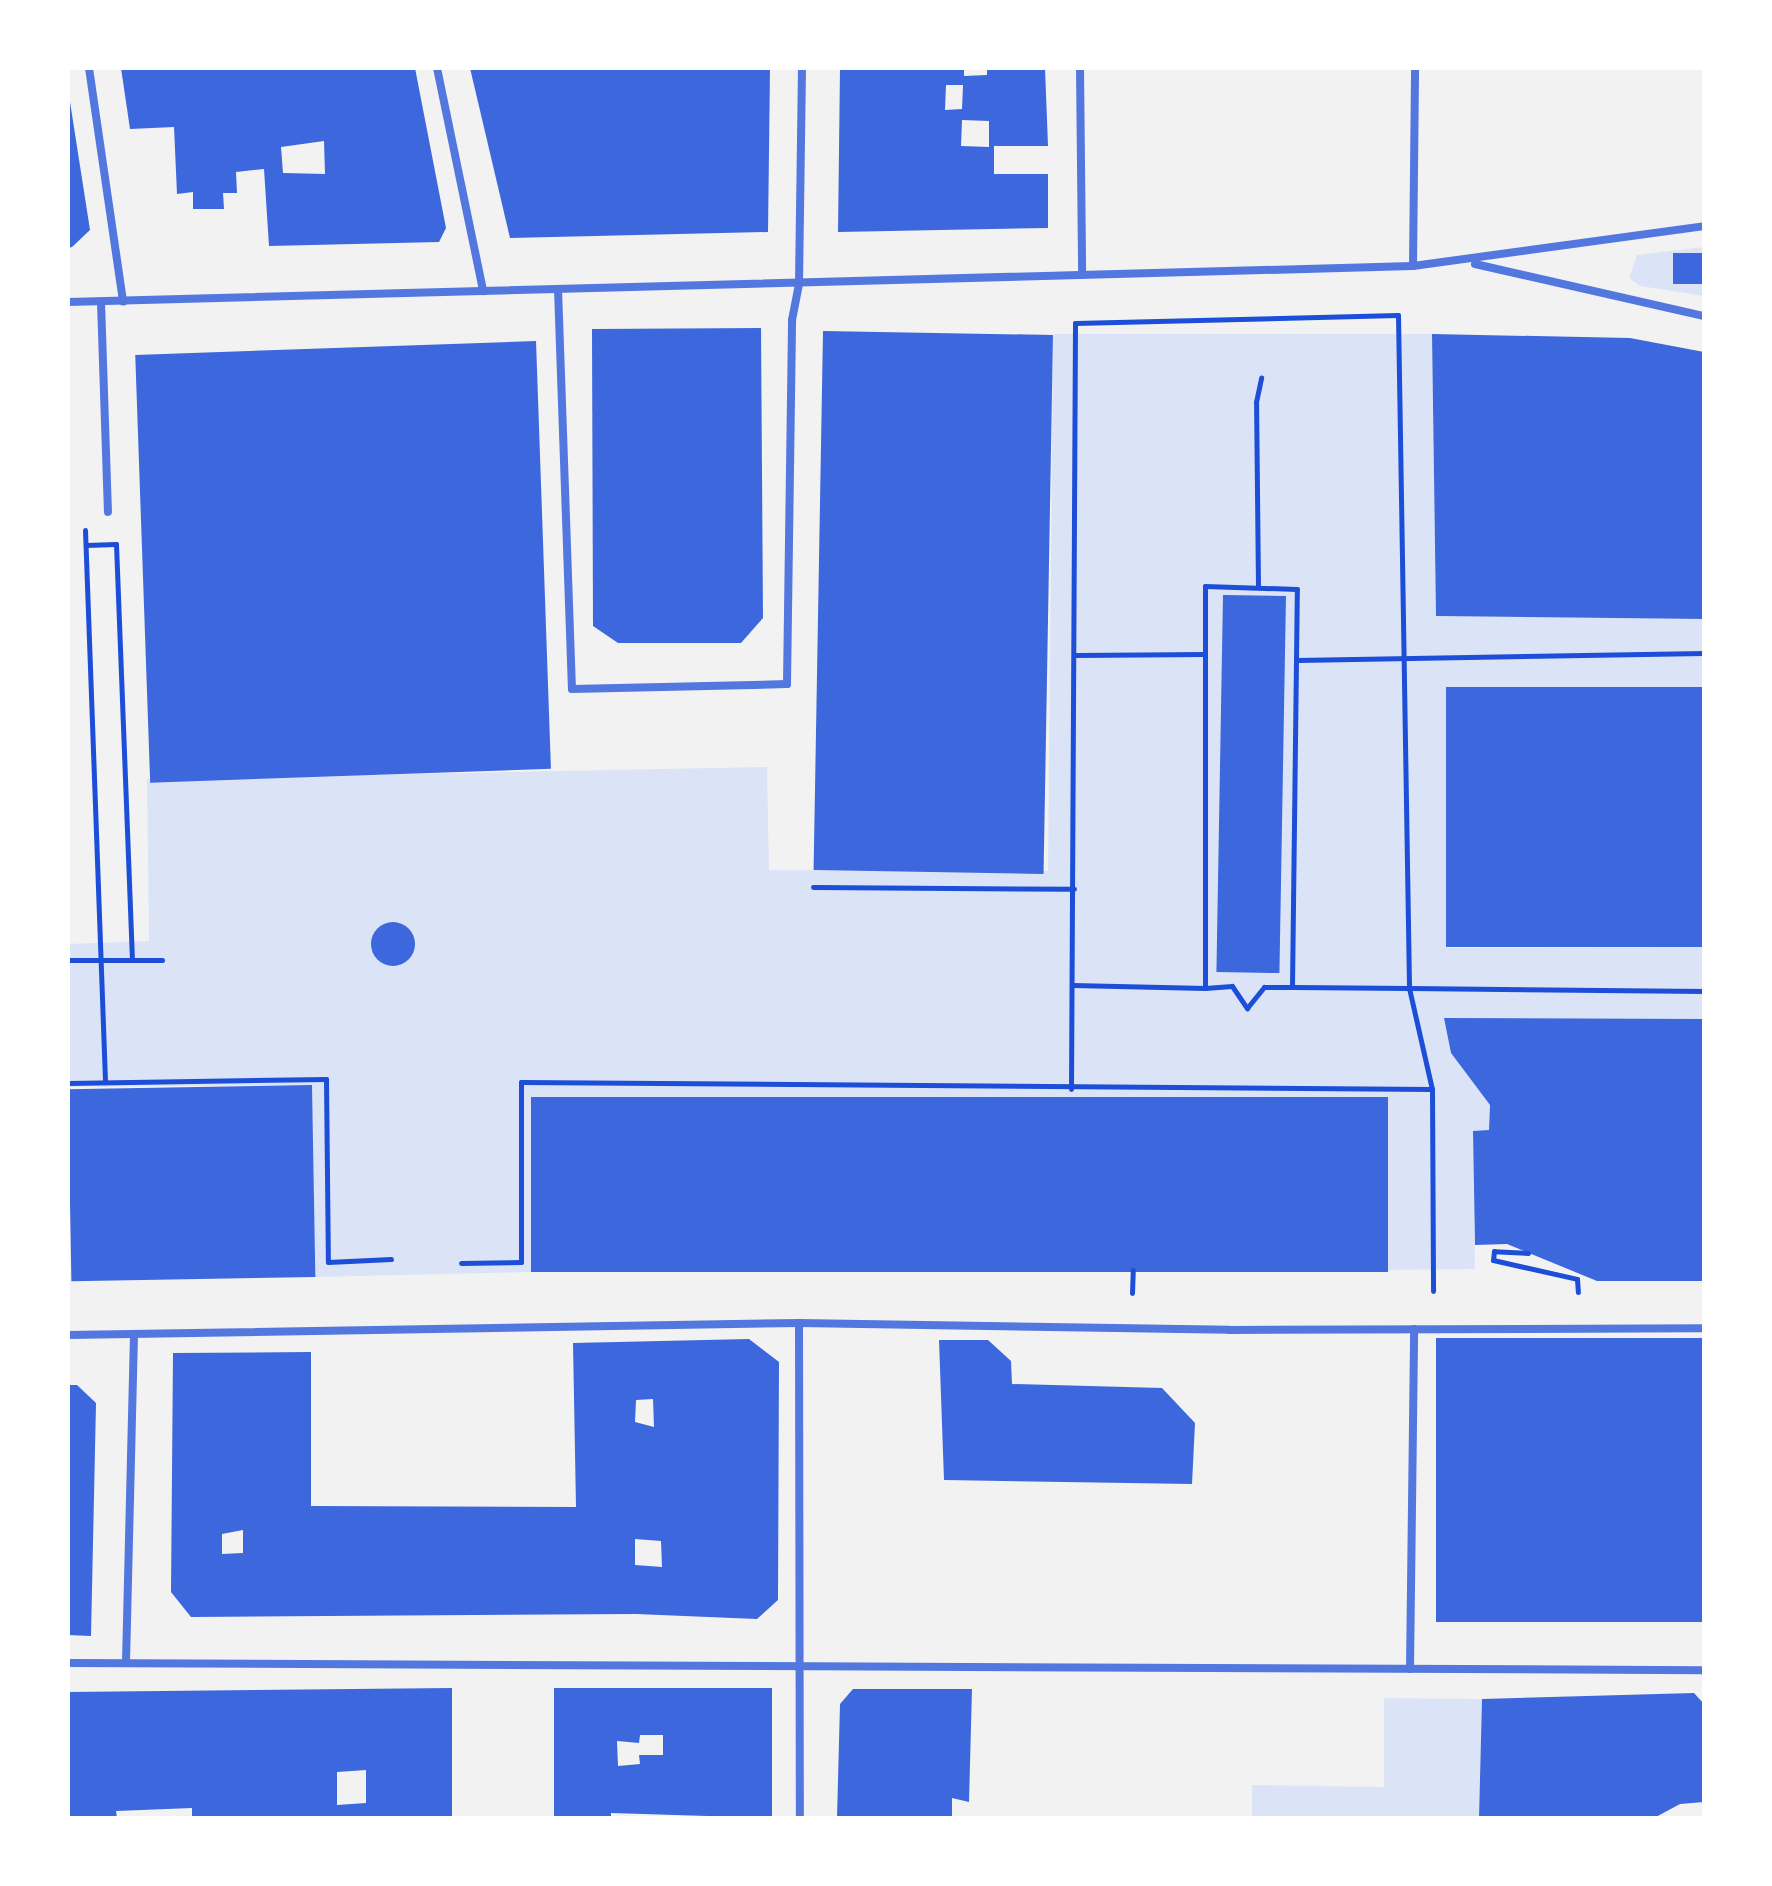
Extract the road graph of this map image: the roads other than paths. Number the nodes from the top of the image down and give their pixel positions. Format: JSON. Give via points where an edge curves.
{"nodes":[{"id":1,"x":89,"y":68,"type":"edge"},
{"id":2,"x":437,"y":68,"type":"edge"},
{"id":3,"x":802,"y":68,"type":"edge"},
{"id":4,"x":1080,"y":68,"type":"edge"},
{"id":5,"x":1415,"y":68,"type":"edge"},
{"id":6,"x":1704,"y":226,"type":"edge"},
{"id":7,"x":1468,"y":262,"type":"junction"},
{"id":8,"x":1413,"y":266,"type":"junction"},
{"id":9,"x":1082,"y":275,"type":"junction"},
{"id":10,"x":799,"y":283,"type":"junction"},
{"id":11,"x":558,"y":289,"type":"junction"},
{"id":12,"x":483,"y":291,"type":"junction"},
{"id":13,"x":68,"y":302,"type":"edge"},
{"id":14,"x":101,"y":302,"type":"junction"},
{"id":15,"x":123,"y":302,"type":"junction"},
{"id":16,"x":1704,"y":316,"type":"edge"},
{"id":17,"x":108,"y":512,"type":"dead end"},
{"id":18,"x":799,"y":1323,"type":"junction"},
{"id":19,"x":1704,"y":1328,"type":"edge"},
{"id":20,"x":1414,"y":1329,"type":"junction"},
{"id":21,"x":134,"y":1334,"type":"junction"},
{"id":22,"x":68,"y":1335,"type":"edge"},
{"id":23,"x":126,"y":1662,"type":"junction"},
{"id":24,"x":68,"y":1663,"type":"edge"},
{"id":25,"x":800,"y":1666,"type":"junction"},
{"id":26,"x":1410,"y":1669,"type":"junction"},
{"id":27,"x":1704,"y":1670,"type":"edge"},
{"id":28,"x":800,"y":1818,"type":"edge"}],
"edges":[{"from":1,"to":15,"type":"street"},
{"from":2,"to":12,"type":"street"},
{"from":3,"to":10,"type":"street"},
{"from":4,"to":9,"type":"street"},
{"from":5,"to":8,"type":"street"},
{"from":6,"to":7,"type":"street"},
{"from":7,"to":8,"type":"street"},
{"from":7,"to":16,"type":"street"},
{"from":8,"to":9,"type":"street"},
{"from":9,"to":10,"type":"street"},
{"from":10,"to":11,"type":"street"},
{"from":10,"to":11,"type":"street","via":[[792,320],[787,684],[572,689]]},
{"from":11,"to":12,"type":"street"},
{"from":12,"to":15,"type":"street"},
{"from":13,"to":14,"type":"street"},
{"from":14,"to":15,"type":"street"},
{"from":14,"to":17,"type":"street"},
{"from":18,"to":20,"type":"street"},
{"from":18,"to":21,"type":"street"},
{"from":18,"to":25,"type":"street"},
{"from":19,"to":20,"type":"street"},
{"from":20,"to":26,"type":"street"},
{"from":21,"to":22,"type":"street"},
{"from":21,"to":23,"type":"street"},
{"from":23,"to":24,"type":"street"},
{"from":23,"to":25,"type":"street"},
{"from":25,"to":26,"type":"street"},
{"from":25,"to":28,"type":"street"},
{"from":26,"to":27,"type":"street"}]}
